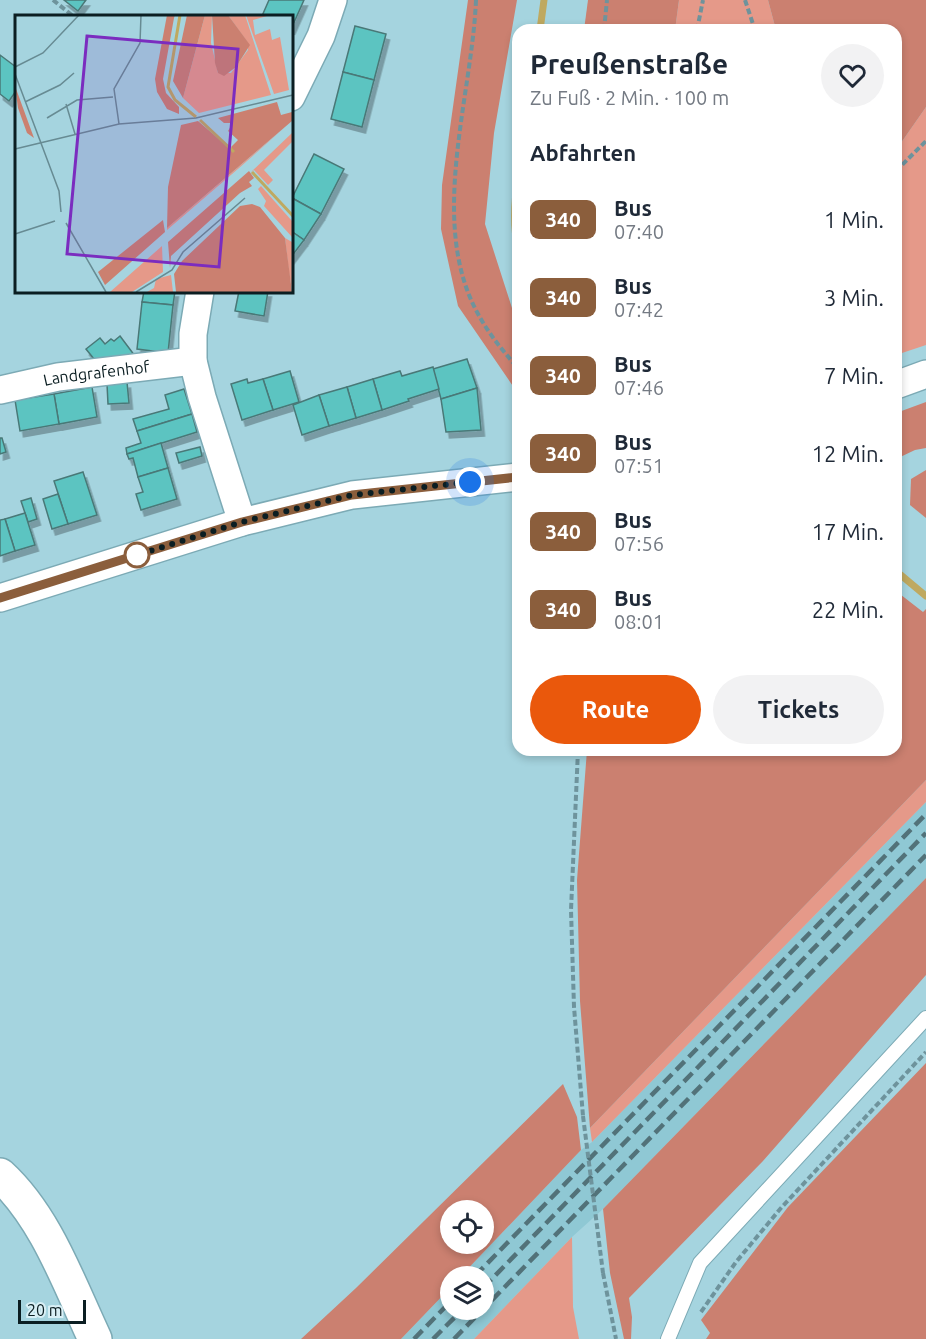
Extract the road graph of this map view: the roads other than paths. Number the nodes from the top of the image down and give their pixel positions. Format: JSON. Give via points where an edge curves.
{"nodes":[{"id":1,"x":333,"y":0,"type":"edge"},
{"id":2,"x":292,"y":95,"type":"edge"},
{"id":3,"x":200,"y":292,"type":"edge"},
{"id":4,"x":193,"y":361,"type":"junction"},
{"id":5,"x":926,"y":374,"type":"edge"},
{"id":6,"x":902,"y":383,"type":"edge"},
{"id":7,"x":0,"y":390,"type":"edge"},
{"id":8,"x":512,"y":478,"type":"edge"},
{"id":9,"x":242,"y":522,"type":"junction"},
{"id":10,"x":0,"y":598,"type":"edge"},
{"id":11,"x":926,"y":1018,"type":"edge"},
{"id":12,"x":0,"y":1175,"type":"edge"},
{"id":13,"x":95,"y":1339,"type":"edge"},
{"id":14,"x":668,"y":1339,"type":"edge"}],
"edges":[{"from":1,"to":2,"type":"street","via":[[321,36]]},
{"from":3,"to":4,"type":"street"},
{"from":4,"to":7,"type":"street","name":"Landgrafenhof","via":[[58,377]]},
{"from":4,"to":9,"type":"street"},
{"from":5,"to":6,"type":"street"},
{"from":8,"to":9,"type":"street","via":[[352,495]]},
{"from":9,"to":10,"type":"street"},
{"from":11,"to":14,"type":"lane","via":[[700,1263]]},
{"from":12,"to":13,"type":"street","via":[[34,1215]]}]}
